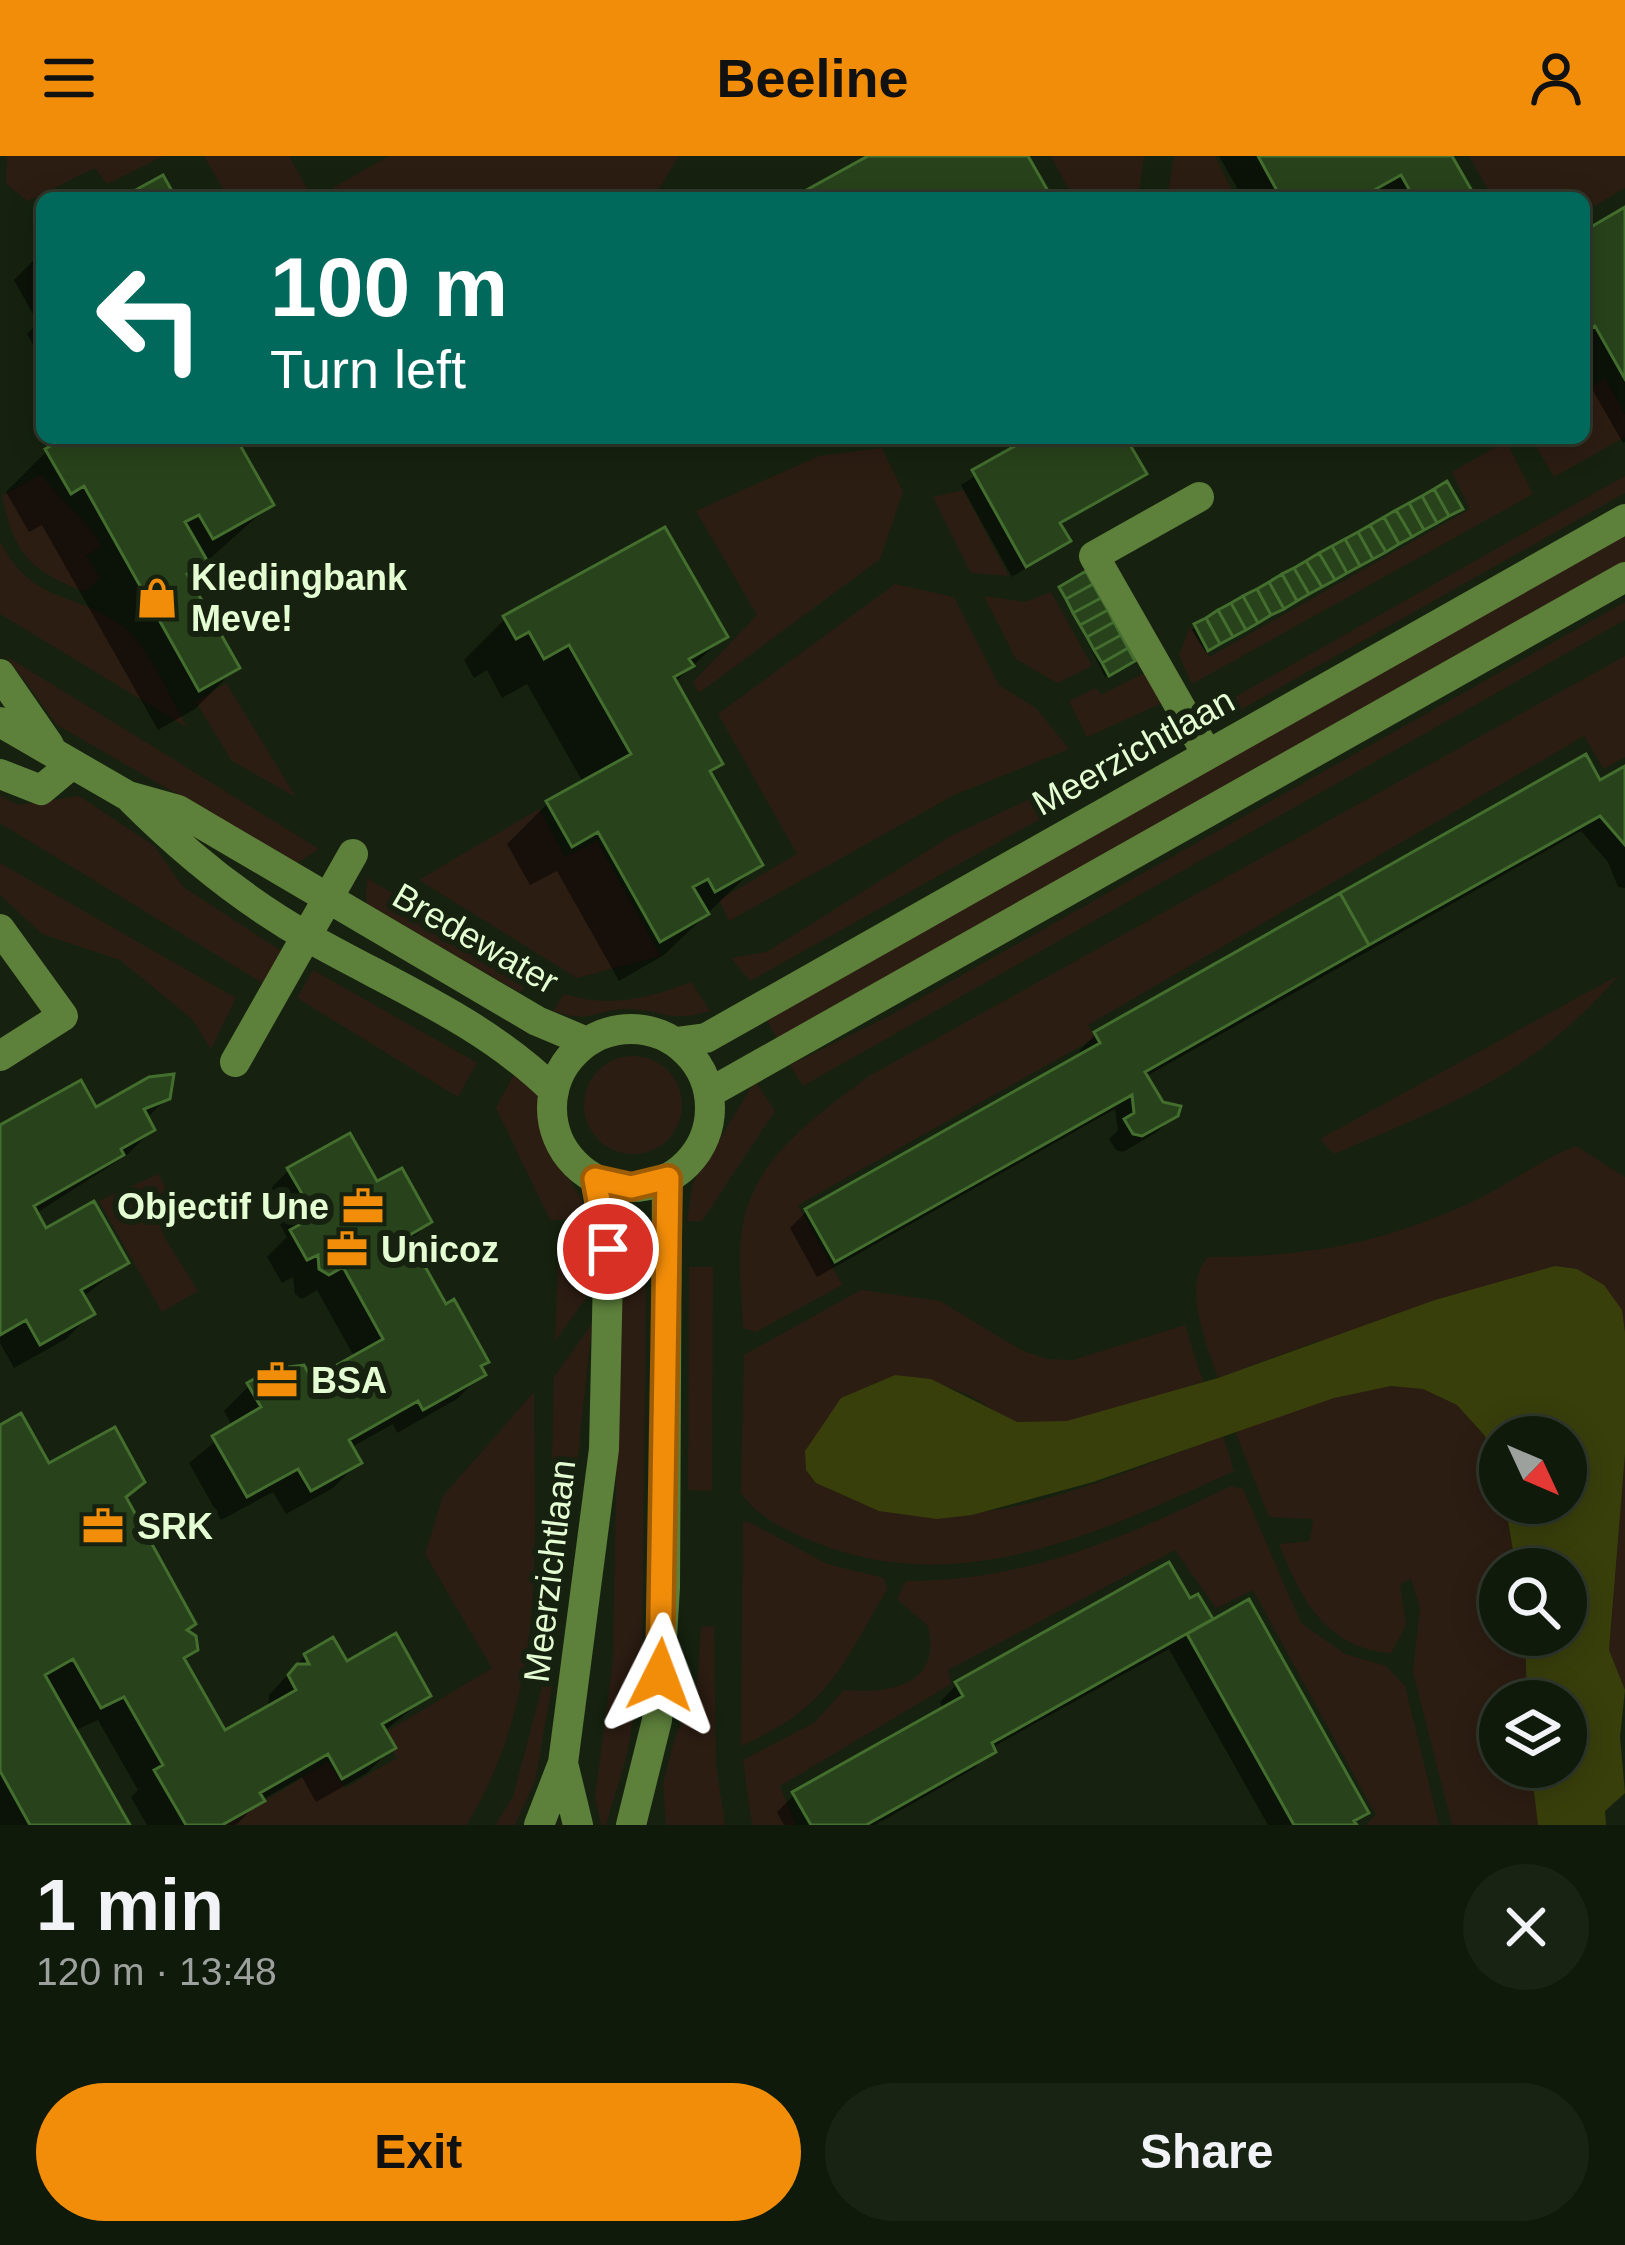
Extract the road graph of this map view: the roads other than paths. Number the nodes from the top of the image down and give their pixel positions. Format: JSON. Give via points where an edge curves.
{"nodes":[{"id":1,"x":1199,"y":496,"type":"dead end"},
{"id":2,"x":1625,"y":519,"type":"edge"},
{"id":3,"x":1625,"y":577,"type":"edge"},
{"id":4,"x":0,"y":674,"type":"edge"},
{"id":5,"x":0,"y":722,"type":"edge"},
{"id":6,"x":1208,"y":754,"type":"junction"},
{"id":7,"x":64,"y":760,"type":"junction"},
{"id":8,"x":0,"y":774,"type":"edge"},
{"id":9,"x":128,"y":796,"type":"junction"},
{"id":10,"x":352,"y":854,"type":"dead end"},
{"id":11,"x":329,"y":898,"type":"junction"},
{"id":12,"x":0,"y":929,"type":"edge"},
{"id":13,"x":307,"y":936,"type":"junction"},
{"id":14,"x":587,"y":1042,"type":"junction"},
{"id":15,"x":676,"y":1042,"type":"junction"},
{"id":16,"x":0,"y":1056,"type":"edge"},
{"id":17,"x":235,"y":1062,"type":"dead end"},
{"id":18,"x":554,"y":1091,"type":"junction"},
{"id":19,"x":709,"y":1093,"type":"junction"},
{"id":20,"x":668,"y":1178,"type":"junction"},
{"id":21,"x":595,"y":1179,"type":"junction"},
{"id":22,"x":563,"y":1763,"type":"junction"},
{"id":23,"x":640,"y":1816,"type":"edge"},
{"id":24,"x":539,"y":1825,"type":"edge"},
{"id":25,"x":578,"y":1825,"type":"edge"}],
"edges":[{"from":1,"to":6,"type":"street","via":[[1094,556]]},
{"from":2,"to":6,"type":"street","name":"Meerzichtlaan"},
{"from":3,"to":19,"type":"street"},
{"from":4,"to":7,"type":"street","name":"Bredewater"},
{"from":5,"to":7,"type":"street","name":"Bredewater"},
{"from":6,"to":15,"type":"street","name":"Meerzichtlaan","via":[[706,1038]]},
{"from":7,"to":8,"type":"street","via":[[41,790]]},
{"from":7,"to":9,"type":"street","name":"Bredewater"},
{"from":9,"to":11,"type":"street","name":"Bredewater","via":[[178,810]]},
{"from":9,"to":13,"type":"street","name":"Bredewater","via":[[191,859]]},
{"from":10,"to":11,"type":"street"},
{"from":11,"to":13,"type":"street"},
{"from":11,"to":14,"type":"street","name":"Bredewater","via":[[537,1022]]},
{"from":12,"to":16,"type":"street","via":[[63,1016]]},
{"from":13,"to":17,"type":"street"},
{"from":13,"to":18,"type":"street","name":"Bredewater","via":[[518,1055]]},
{"from":14,"to":15,"type":"street","via":[[632,1028]]},
{"from":14,"to":18,"type":"street"},
{"from":15,"to":19,"type":"street","via":[[698,1064]]},
{"from":18,"to":21,"type":"street","via":[[556,1132]]},
{"from":19,"to":20,"type":"street","via":[[703,1143]]},
{"from":20,"to":21,"type":"street","via":[[631,1187]]},
{"from":20,"to":23,"type":"street","via":[[665,1587],[657,1720]]},
{"from":21,"to":22,"type":"street","name":"Meerzichtlaan","via":[[609,1231],[604,1449]]},
{"from":22,"to":24,"type":"street","name":"Meerzichtlaan"},
{"from":22,"to":25,"type":"street"}]}
